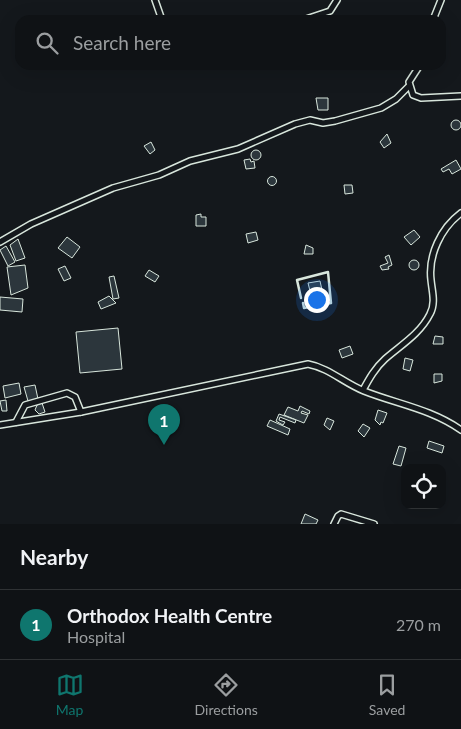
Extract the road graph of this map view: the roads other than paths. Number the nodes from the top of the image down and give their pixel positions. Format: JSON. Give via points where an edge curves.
{"nodes":[{"id":1,"x":155,"y":0,"type":"edge"},
{"id":2,"x":337,"y":0,"type":"edge"},
{"id":3,"x":441,"y":0,"type":"edge"},
{"id":4,"x":160,"y":15,"type":"edge"},
{"id":5,"x":318,"y":15,"type":"edge"},
{"id":6,"x":435,"y":15,"type":"edge"},
{"id":7,"x":417,"y":70,"type":"edge"},
{"id":8,"x":409,"y":86,"type":"junction"},
{"id":9,"x":461,"y":96,"type":"edge"},
{"id":10,"x":461,"y":213,"type":"edge"},
{"id":11,"x":0,"y":242,"type":"edge"},
{"id":12,"x":363,"y":390,"type":"junction"},
{"id":13,"x":80,"y":412,"type":"junction"},
{"id":14,"x":16,"y":422,"type":"junction"},
{"id":15,"x":0,"y":424,"type":"edge"},
{"id":16,"x":461,"y":430,"type":"edge"},
{"id":17,"x":334,"y":524,"type":"edge"},
{"id":18,"x":374,"y":524,"type":"edge"}],
"edges":[{"from":1,"to":4,"type":"street"},
{"from":2,"to":5,"type":"street","via":[[330,11]]},
{"from":3,"to":6,"type":"street"},
{"from":7,"to":8,"type":"street"},
{"from":8,"to":9,"type":"street","via":[[412,94],[421,98]]},
{"from":8,"to":11,"type":"street","via":[[385,106],[343,120],[310,120],[295,124],[238,149],[113,188],[50,215]]},
{"from":10,"to":12,"type":"street","via":[[449,224],[431,260],[431,313],[415,334],[378,367]]},
{"from":12,"to":13,"type":"street","via":[[320,367],[301,364]]},
{"from":12,"to":16,"type":"street","via":[[416,407]]},
{"from":13,"to":14,"type":"street"},
{"from":13,"to":14,"type":"street","via":[[75,396],[64,394],[25,405]]},
{"from":14,"to":15,"type":"street"},
{"from":17,"to":18,"type":"street","via":[[342,514]]}]}
